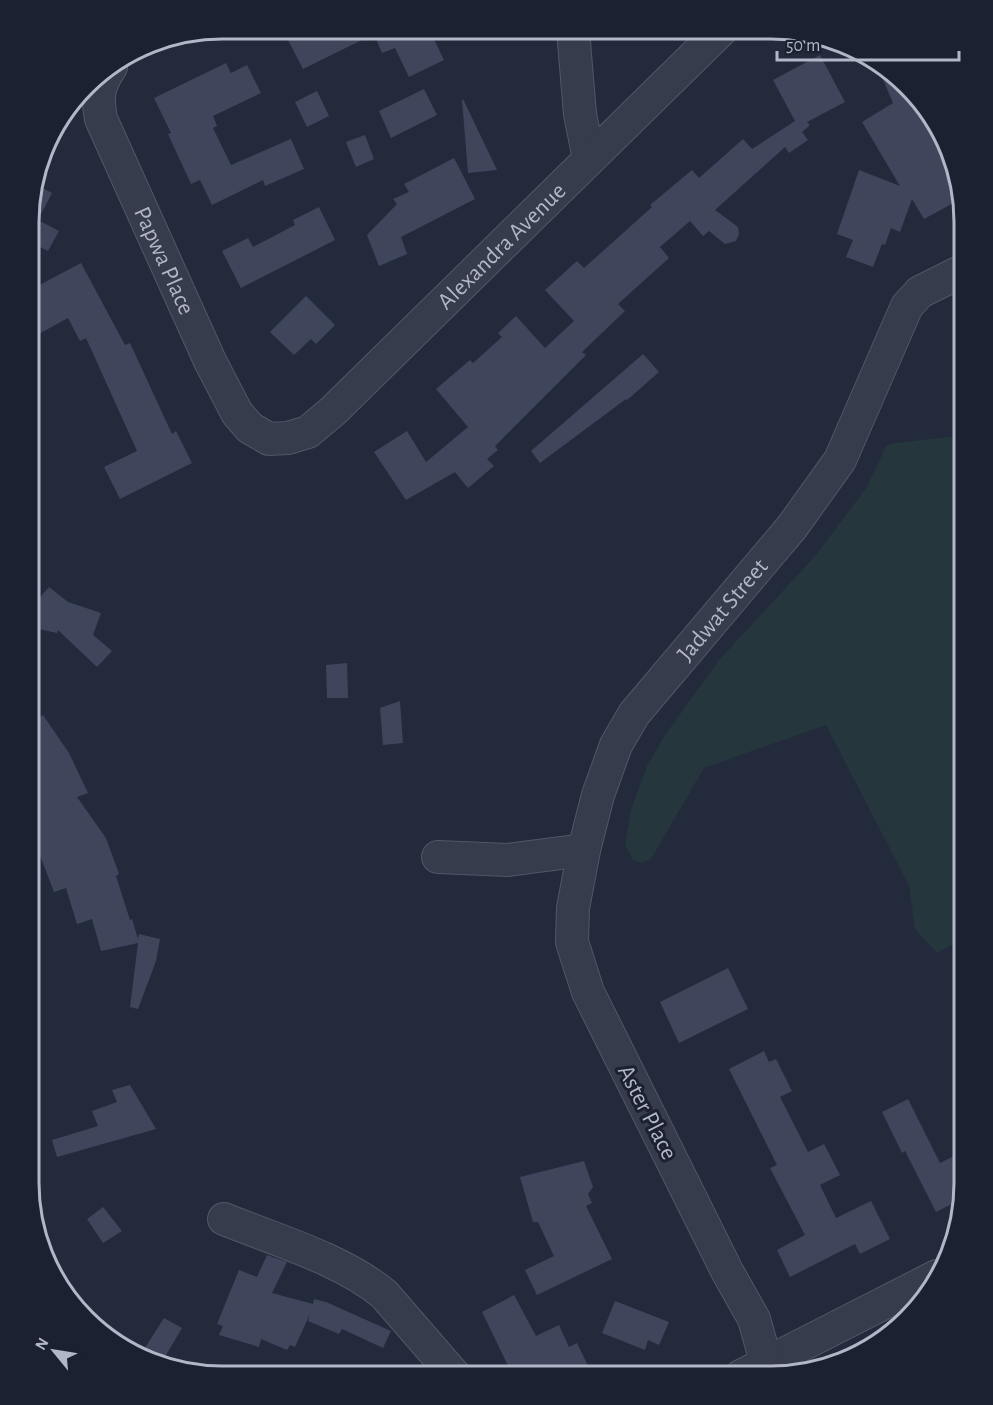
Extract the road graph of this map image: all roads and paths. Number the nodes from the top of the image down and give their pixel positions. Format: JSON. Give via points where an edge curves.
{"nodes":[{"id":1,"x":574,"y":39,"type":"edge"},
{"id":2,"x":712,"y":39,"type":"edge"},
{"id":3,"x":101,"y":84,"type":"edge"},
{"id":4,"x":588,"y":159,"type":"junction"},
{"id":5,"x":954,"y":275,"type":"edge"},
{"id":6,"x":269,"y":439,"type":"joint"},
{"id":7,"x":584,"y":850,"type":"junction"},
{"id":8,"x":438,"y":857,"type":"dead end"},
{"id":9,"x":224,"y":1219,"type":"dead end"},
{"id":10,"x":924,"y":1283,"type":"edge"},
{"id":11,"x":446,"y":1366,"type":"edge"},
{"id":12,"x":760,"y":1366,"type":"edge"},
{"id":13,"x":770,"y":1366,"type":"edge"}],
"edges":[{"from":1,"to":4,"type":"street"},
{"from":2,"to":4,"type":"street","name":"Alexandra Avenue"},
{"from":3,"to":6,"type":"street","name":"Papwa Place","via":[[101,119],[210,361],[237,413],[250,428]]},
{"from":4,"to":6,"type":"street","name":"Alexandra Avenue","via":[[333,411],[308,432]]},
{"from":5,"to":7,"type":"street","name":"Jadwat Street","via":[[920,292],[907,306],[840,460],[792,527],[634,714],[616,745]]},
{"from":7,"to":8,"type":"street","via":[[508,860]]},
{"from":7,"to":12,"type":"street","name":"Aster Place","via":[[573,908],[572,942],[578,966],[754,1319],[763,1345]]},
{"from":9,"to":11,"type":"street","via":[[341,1267],[371,1284]]},
{"from":10,"to":13,"type":"street"}]}
